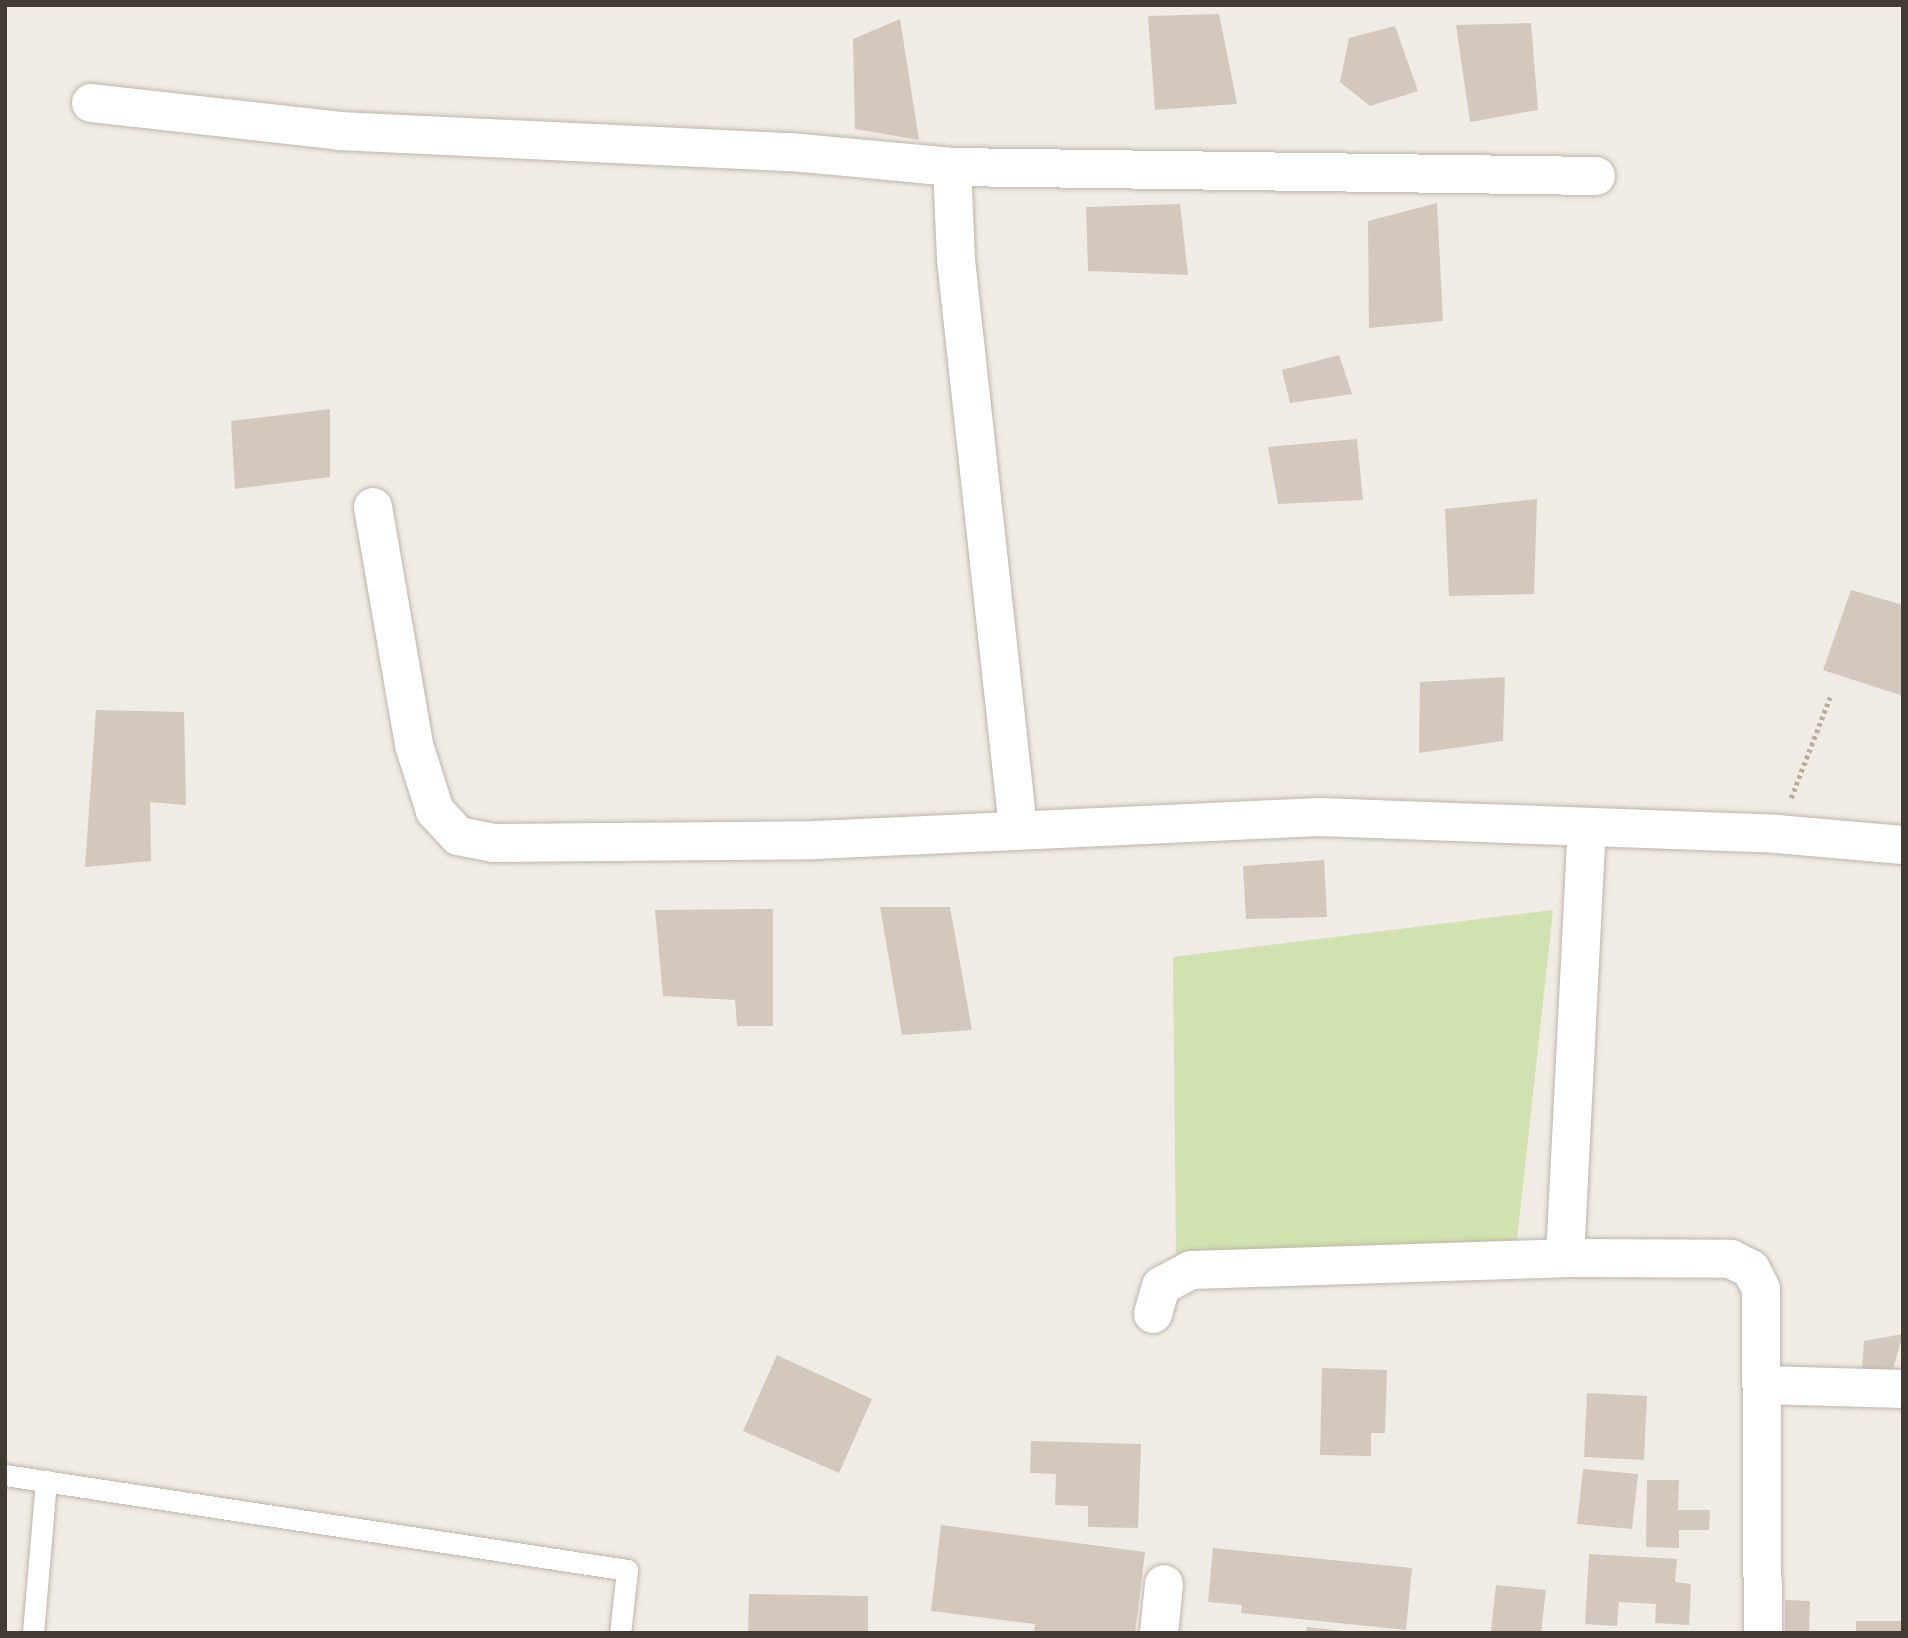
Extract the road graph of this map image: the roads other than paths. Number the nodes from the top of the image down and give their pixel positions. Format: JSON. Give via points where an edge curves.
{"nodes":[{"id":1,"x":91,"y":103,"type":"dead end"},
{"id":2,"x":952,"y":167,"type":"junction"},
{"id":3,"x":1596,"y":176,"type":"dead end"},
{"id":4,"x":373,"y":507,"type":"dead end"},
{"id":5,"x":1018,"y":828,"type":"junction"},
{"id":6,"x":1587,"y":828,"type":"junction"},
{"id":7,"x":1903,"y":845,"type":"edge"},
{"id":8,"x":1565,"y":1258,"type":"junction"},
{"id":9,"x":1153,"y":1314,"type":"dead end"},
{"id":10,"x":1764,"y":1385,"type":"junction"},
{"id":11,"x":1903,"y":1389,"type":"edge"},
{"id":12,"x":5,"y":1475,"type":"edge"},
{"id":13,"x":46,"y":1481,"type":"junction"},
{"id":14,"x":1164,"y":1584,"type":"dead end"},
{"id":15,"x":33,"y":1633,"type":"edge"},
{"id":16,"x":620,"y":1633,"type":"edge"},
{"id":17,"x":1158,"y":1633,"type":"edge"},
{"id":18,"x":1763,"y":1633,"type":"edge"}],
"edges":[{"from":1,"to":2,"type":"street","via":[[339,131],[791,152]]},
{"from":2,"to":3,"type":"street"},
{"from":2,"to":5,"type":"street","via":[[956,260]]},
{"from":4,"to":5,"type":"street","via":[[414,745],[435,811],[458,836],[493,844],[816,840]]},
{"from":5,"to":6,"type":"street","via":[[1319,817]]},
{"from":6,"to":7,"type":"street","via":[[1777,834]]},
{"from":6,"to":8,"type":"street"},
{"from":8,"to":9,"type":"street","via":[[1191,1270],[1161,1286]]},
{"from":8,"to":10,"type":"street","via":[[1731,1259],[1751,1269],[1761,1289]]},
{"from":10,"to":11,"type":"street"},
{"from":10,"to":18,"type":"street"},
{"from":12,"to":13,"type":"lane"},
{"from":13,"to":15,"type":"lane"},
{"from":13,"to":16,"type":"lane","via":[[627,1570]]},
{"from":14,"to":17,"type":"street"}]}
